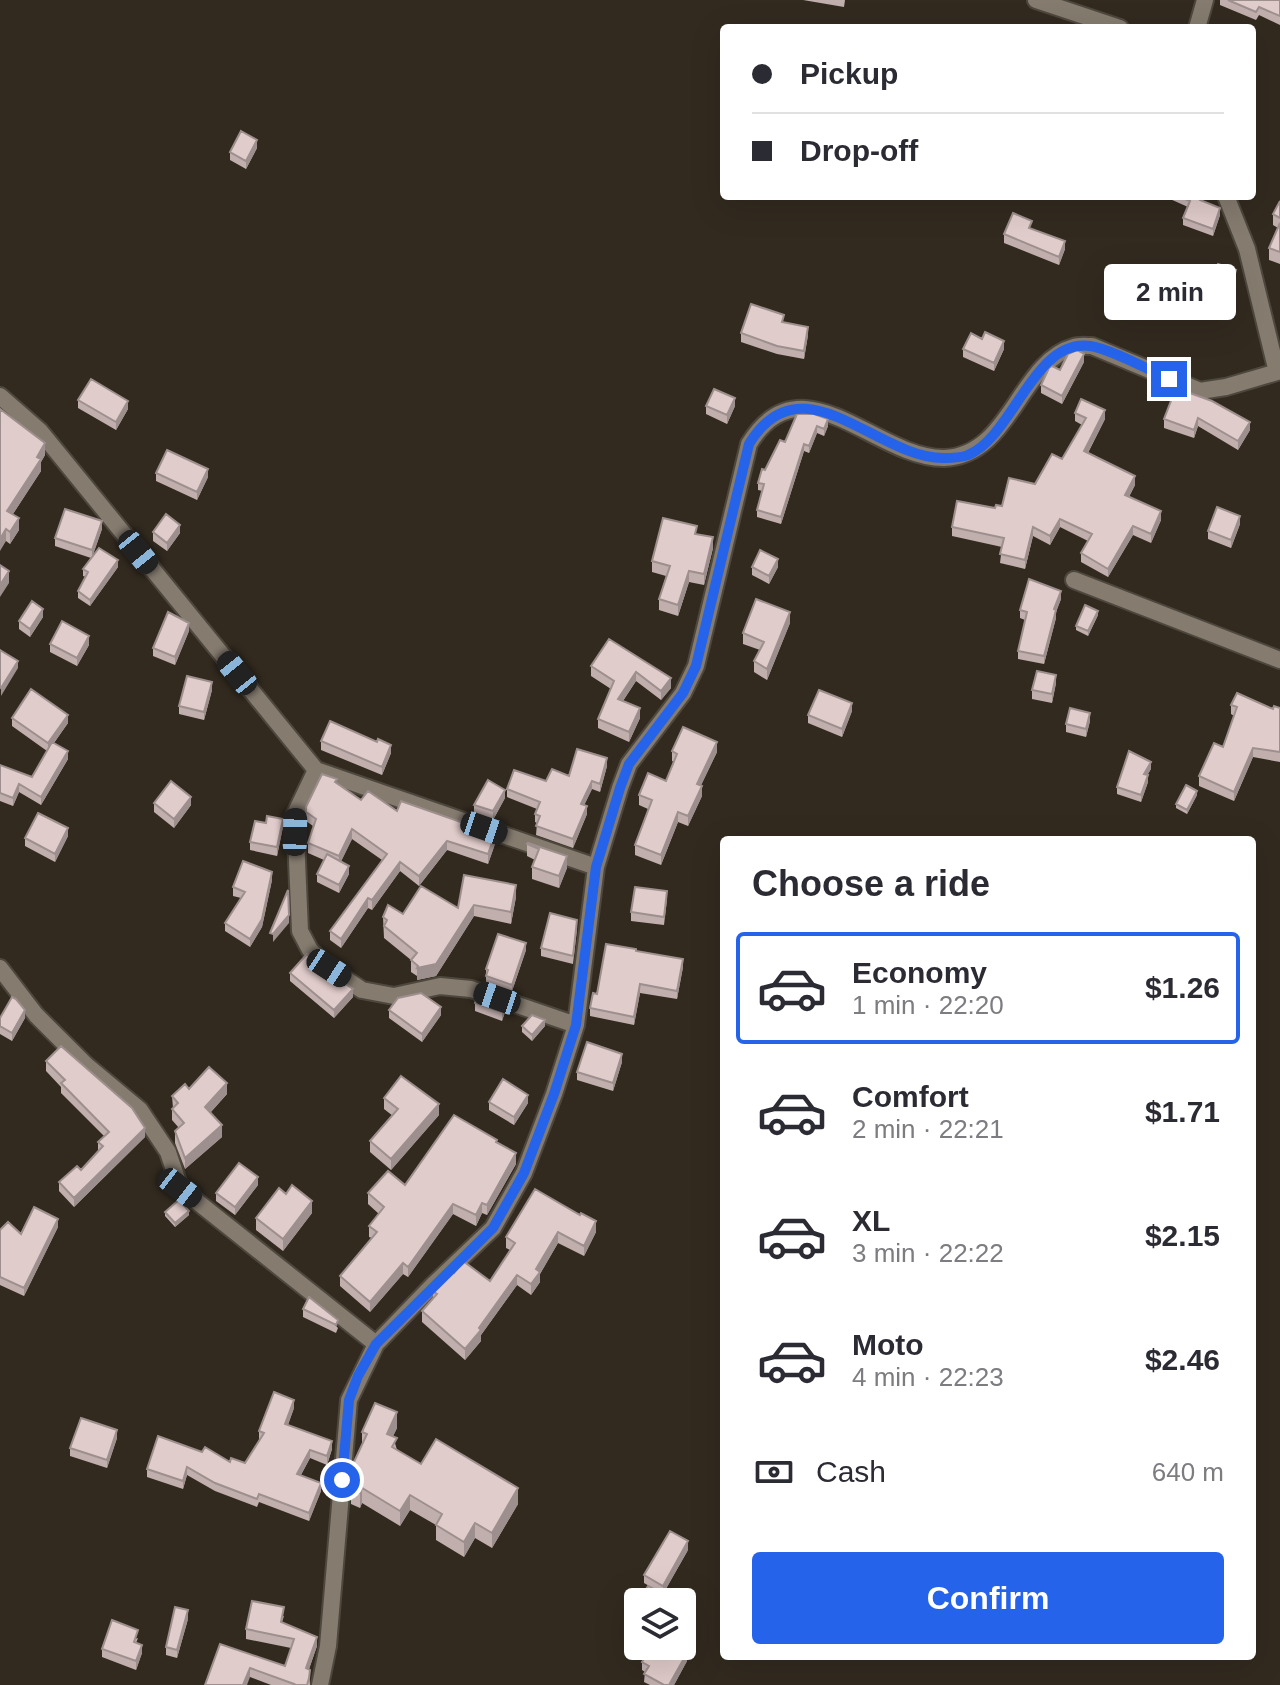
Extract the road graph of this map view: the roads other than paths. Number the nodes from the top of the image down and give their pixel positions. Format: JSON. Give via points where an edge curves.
{"nodes":[{"id":1,"x":1036,"y":0,"type":"edge"},
{"id":2,"x":1205,"y":0,"type":"edge"},
{"id":3,"x":1108,"y":24,"type":"edge"},
{"id":4,"x":1198,"y":24,"type":"edge"},
{"id":5,"x":1228,"y":200,"type":"edge"},
{"id":6,"x":1279,"y":374,"type":"edge"},
{"id":7,"x":0,"y":396,"type":"edge"},
{"id":8,"x":1074,"y":580,"type":"dead end"},
{"id":9,"x":1280,"y":660,"type":"edge"},
{"id":10,"x":316,"y":770,"type":"junction"},
{"id":11,"x":596,"y":867,"type":"junction"},
{"id":12,"x":0,"y":968,"type":"edge"},
{"id":13,"x":576,"y":1025,"type":"junction"},
{"id":14,"x":376,"y":1344,"type":"junction"},
{"id":15,"x":320,"y":1685,"type":"edge"}],
"edges":[{"from":1,"to":3,"type":"street"},
{"from":2,"to":4,"type":"street"},
{"from":5,"to":6,"type":"street","via":[[1247,249]]},
{"from":6,"to":11,"type":"street","via":[[1200,391],[1092,346],[1075,346],[1051,358],[988,440],[967,455],[941,458],[911,451],[818,409],[784,410],[759,427],[749,444],[696,666],[683,693],[629,764]]},
{"from":7,"to":10,"type":"street","via":[[40,431]]},
{"from":8,"to":9,"type":"street"},
{"from":10,"to":11,"type":"street"},
{"from":10,"to":13,"type":"street","via":[[295,814],[300,931],[310,950],[362,990],[394,996],[440,986],[471,989]]},
{"from":11,"to":13,"type":"street"},
{"from":12,"to":14,"type":"street","via":[[36,1015],[140,1110],[168,1152],[180,1188]]},
{"from":13,"to":14,"type":"street","via":[[524,1173],[493,1228]]},
{"from":14,"to":15,"type":"street","via":[[349,1400],[328,1646]]}]}
